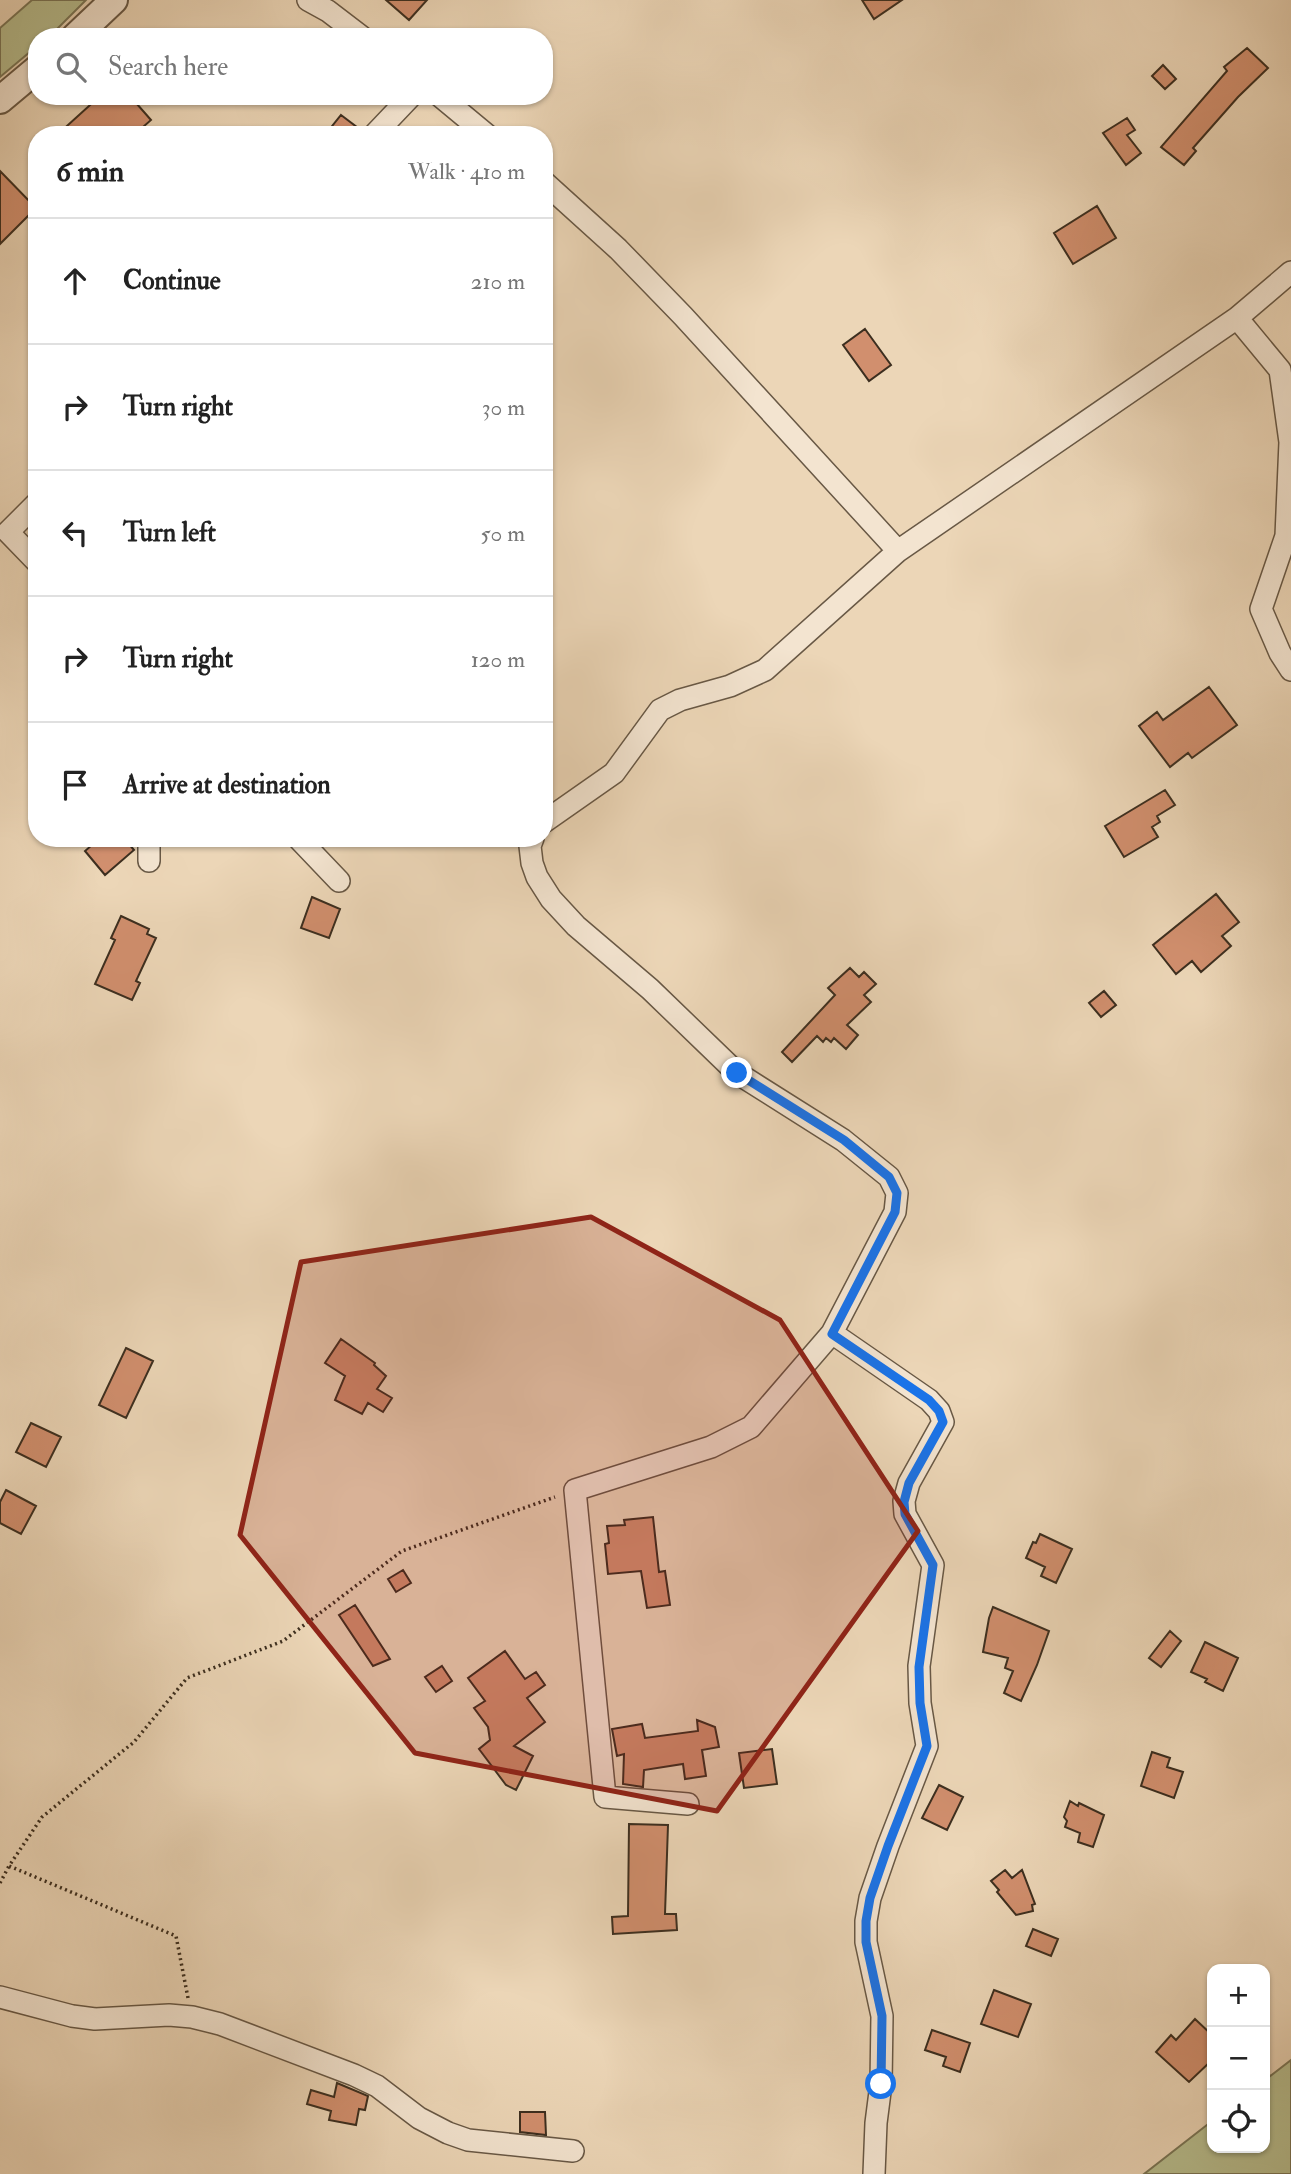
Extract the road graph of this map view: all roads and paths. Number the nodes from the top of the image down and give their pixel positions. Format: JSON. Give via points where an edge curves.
{"nodes":[{"id":1,"x":114,"y":0,"type":"edge"},
{"id":2,"x":308,"y":0,"type":"edge"},
{"id":3,"x":84,"y":28,"type":"edge"},
{"id":4,"x":350,"y":28,"type":"edge"},
{"id":5,"x":28,"y":77,"type":"edge"},
{"id":6,"x":0,"y":100,"type":"edge"},
{"id":7,"x":402,"y":105,"type":"edge"},
{"id":8,"x":451,"y":105,"type":"edge"},
{"id":9,"x":383,"y":126,"type":"edge"},
{"id":10,"x":476,"y":126,"type":"edge"},
{"id":11,"x":553,"y":190,"type":"edge"},
{"id":12,"x":1291,"y":272,"type":"edge"},
{"id":13,"x":1237,"y":318,"type":"junction"},
{"id":14,"x":28,"y":512,"type":"edge"},
{"id":15,"x":898,"y":551,"type":"junction"},
{"id":16,"x":28,"y":553,"type":"edge"},
{"id":17,"x":1291,"y":670,"type":"edge"},
{"id":18,"x":553,"y":816,"type":"edge"},
{"id":19,"x":149,"y":847,"type":"edge"},
{"id":20,"x":307,"y":847,"type":"edge"},
{"id":21,"x":530,"y":847,"type":"edge"},
{"id":22,"x":149,"y":861,"type":"dead end"},
{"id":23,"x":339,"y":881,"type":"dead end"},
{"id":24,"x":832,"y":1334,"type":"junction"},
{"id":25,"x":575,"y":1490,"type":"junction"},
{"id":26,"x":688,"y":1804,"type":"dead end"},
{"id":27,"x":9,"y":1866,"type":"junction"},
{"id":28,"x":0,"y":1883,"type":"edge"},
{"id":29,"x":0,"y":1997,"type":"edge"},
{"id":30,"x":192,"y":2017,"type":"junction"},
{"id":31,"x":573,"y":2151,"type":"dead end"},
{"id":32,"x":874,"y":2174,"type":"edge"}],
"edges":[{"from":1,"to":3,"type":"street"},
{"from":2,"to":4,"type":"street"},
{"from":5,"to":6,"type":"street"},
{"from":7,"to":9,"type":"street"},
{"from":8,"to":10,"type":"street"},
{"from":11,"to":15,"type":"street","via":[[683,316]]},
{"from":12,"to":13,"type":"street"},
{"from":13,"to":15,"type":"street"},
{"from":13,"to":17,"type":"street","via":[[1280,370],[1290,442],[1286,536],[1261,609]]},
{"from":14,"to":16,"type":"street","via":[[8,532]]},
{"from":15,"to":18,"type":"street","via":[[765,670],[660,710],[614,773]]},
{"from":19,"to":22,"type":"street"},
{"from":20,"to":23,"type":"street"},
{"from":21,"to":24,"type":"street","via":[[537,877],[576,926],[737,1073],[844,1140],[889,1177],[897,1193],[895,1212]]},
{"from":24,"to":25,"type":"street","via":[[751,1427],[711,1447]]},
{"from":24,"to":32,"type":"street","via":[[929,1400],[943,1422],[909,1483],[904,1502],[905,1514],[933,1565],[919,1667],[927,1746],[888,1846],[866,1921],[882,2016]]},
{"from":25,"to":26,"type":"street","via":[[605,1797]]},
{"from":25,"to":27,"type":"path","via":[[402,1551],[283,1642],[187,1678],[134,1742],[42,1817]]},
{"from":27,"to":28,"type":"path"},
{"from":27,"to":30,"type":"path","via":[[176,1937]]},
{"from":29,"to":30,"type":"street","via":[[95,2019]]},
{"from":30,"to":31,"type":"street","via":[[354,2075],[377,2086],[419,2118],[468,2140]]}]}
